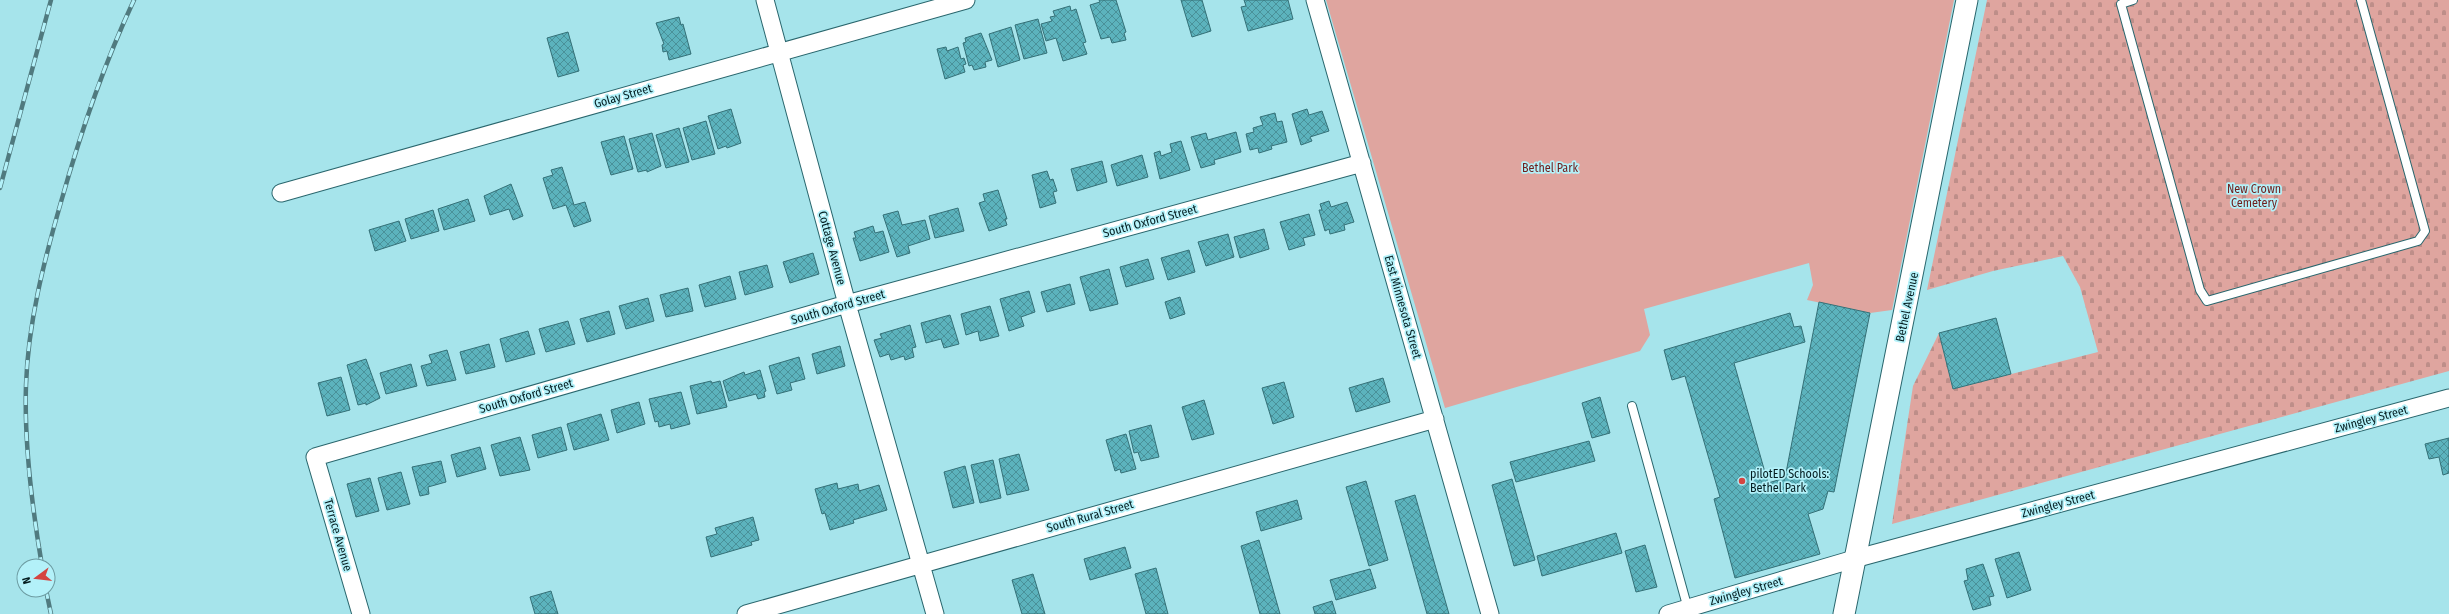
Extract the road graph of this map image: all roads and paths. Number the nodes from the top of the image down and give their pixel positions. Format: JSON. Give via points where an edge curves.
{"nodes":[{"id":1,"x":765,"y":0,"type":"edge"},
{"id":2,"x":966,"y":0,"type":"edge"},
{"id":3,"x":1314,"y":0,"type":"edge"},
{"id":4,"x":1967,"y":0,"type":"edge"},
{"id":5,"x":2133,"y":0,"type":"edge"},
{"id":6,"x":2361,"y":0,"type":"edge"},
{"id":7,"x":2120,"y":2,"type":"edge"},
{"id":8,"x":780,"y":51,"type":"junction"},
{"id":9,"x":1362,"y":163,"type":"junction"},
{"id":10,"x":281,"y":193,"type":"dead end"},
{"id":11,"x":847,"y":304,"type":"junction"},
{"id":12,"x":2449,"y":398,"type":"edge"},
{"id":13,"x":1632,"y":406,"type":"dead end"},
{"id":14,"x":1434,"y":419,"type":"junction"},
{"id":15,"x":315,"y":457,"type":"joint"},
{"id":16,"x":1854,"y":559,"type":"junction"},
{"id":17,"x":921,"y":564,"type":"junction"},
{"id":18,"x":1688,"y":611,"type":"edge"},
{"id":19,"x":361,"y":614,"type":"edge"},
{"id":20,"x":746,"y":614,"type":"edge"},
{"id":21,"x":935,"y":614,"type":"edge"},
{"id":22,"x":1490,"y":614,"type":"edge"},
{"id":23,"x":1668,"y":614,"type":"edge"},
{"id":24,"x":1844,"y":614,"type":"edge"}],
"edges":[{"from":1,"to":8,"type":"street","name":"Cottage Avenue"},
{"from":2,"to":8,"type":"street","name":"Golay Street"},
{"from":3,"to":9,"type":"street","name":"East Minnesota Street"},
{"from":4,"to":16,"type":"street","name":"Bethel Avenue","via":[[1912,283]]},
{"from":5,"to":7,"type":"lane"},
{"from":6,"to":7,"type":"lane","via":[[2425,231],[2418,241],[2207,301],[2200,290]]},
{"from":8,"to":10,"type":"street","name":"Golay Street"},
{"from":8,"to":11,"type":"street","name":"Cottage Avenue"},
{"from":9,"to":11,"type":"street","name":"South Oxford Street"},
{"from":9,"to":14,"type":"street","name":"East Minnesota Street"},
{"from":11,"to":15,"type":"street","name":"South Oxford Street"},
{"from":11,"to":17,"type":"street","name":"Cottage Avenue"},
{"from":12,"to":16,"type":"street","name":"Zwingley Street"},
{"from":13,"to":18,"type":"lane"},
{"from":14,"to":17,"type":"street","name":"South Rural Street"},
{"from":14,"to":22,"type":"street","name":"East Minnesota Street"},
{"from":15,"to":19,"type":"street","name":"Terrace Avenue"},
{"from":16,"to":18,"type":"street","name":"Zwingley Street"},
{"from":16,"to":24,"type":"street","name":"Bethel Avenue"},
{"from":17,"to":20,"type":"street","name":"South Rural Street"},
{"from":17,"to":21,"type":"street","name":"Cottage Avenue"},
{"from":18,"to":23,"type":"street","name":"Zwingley Street"}]}
